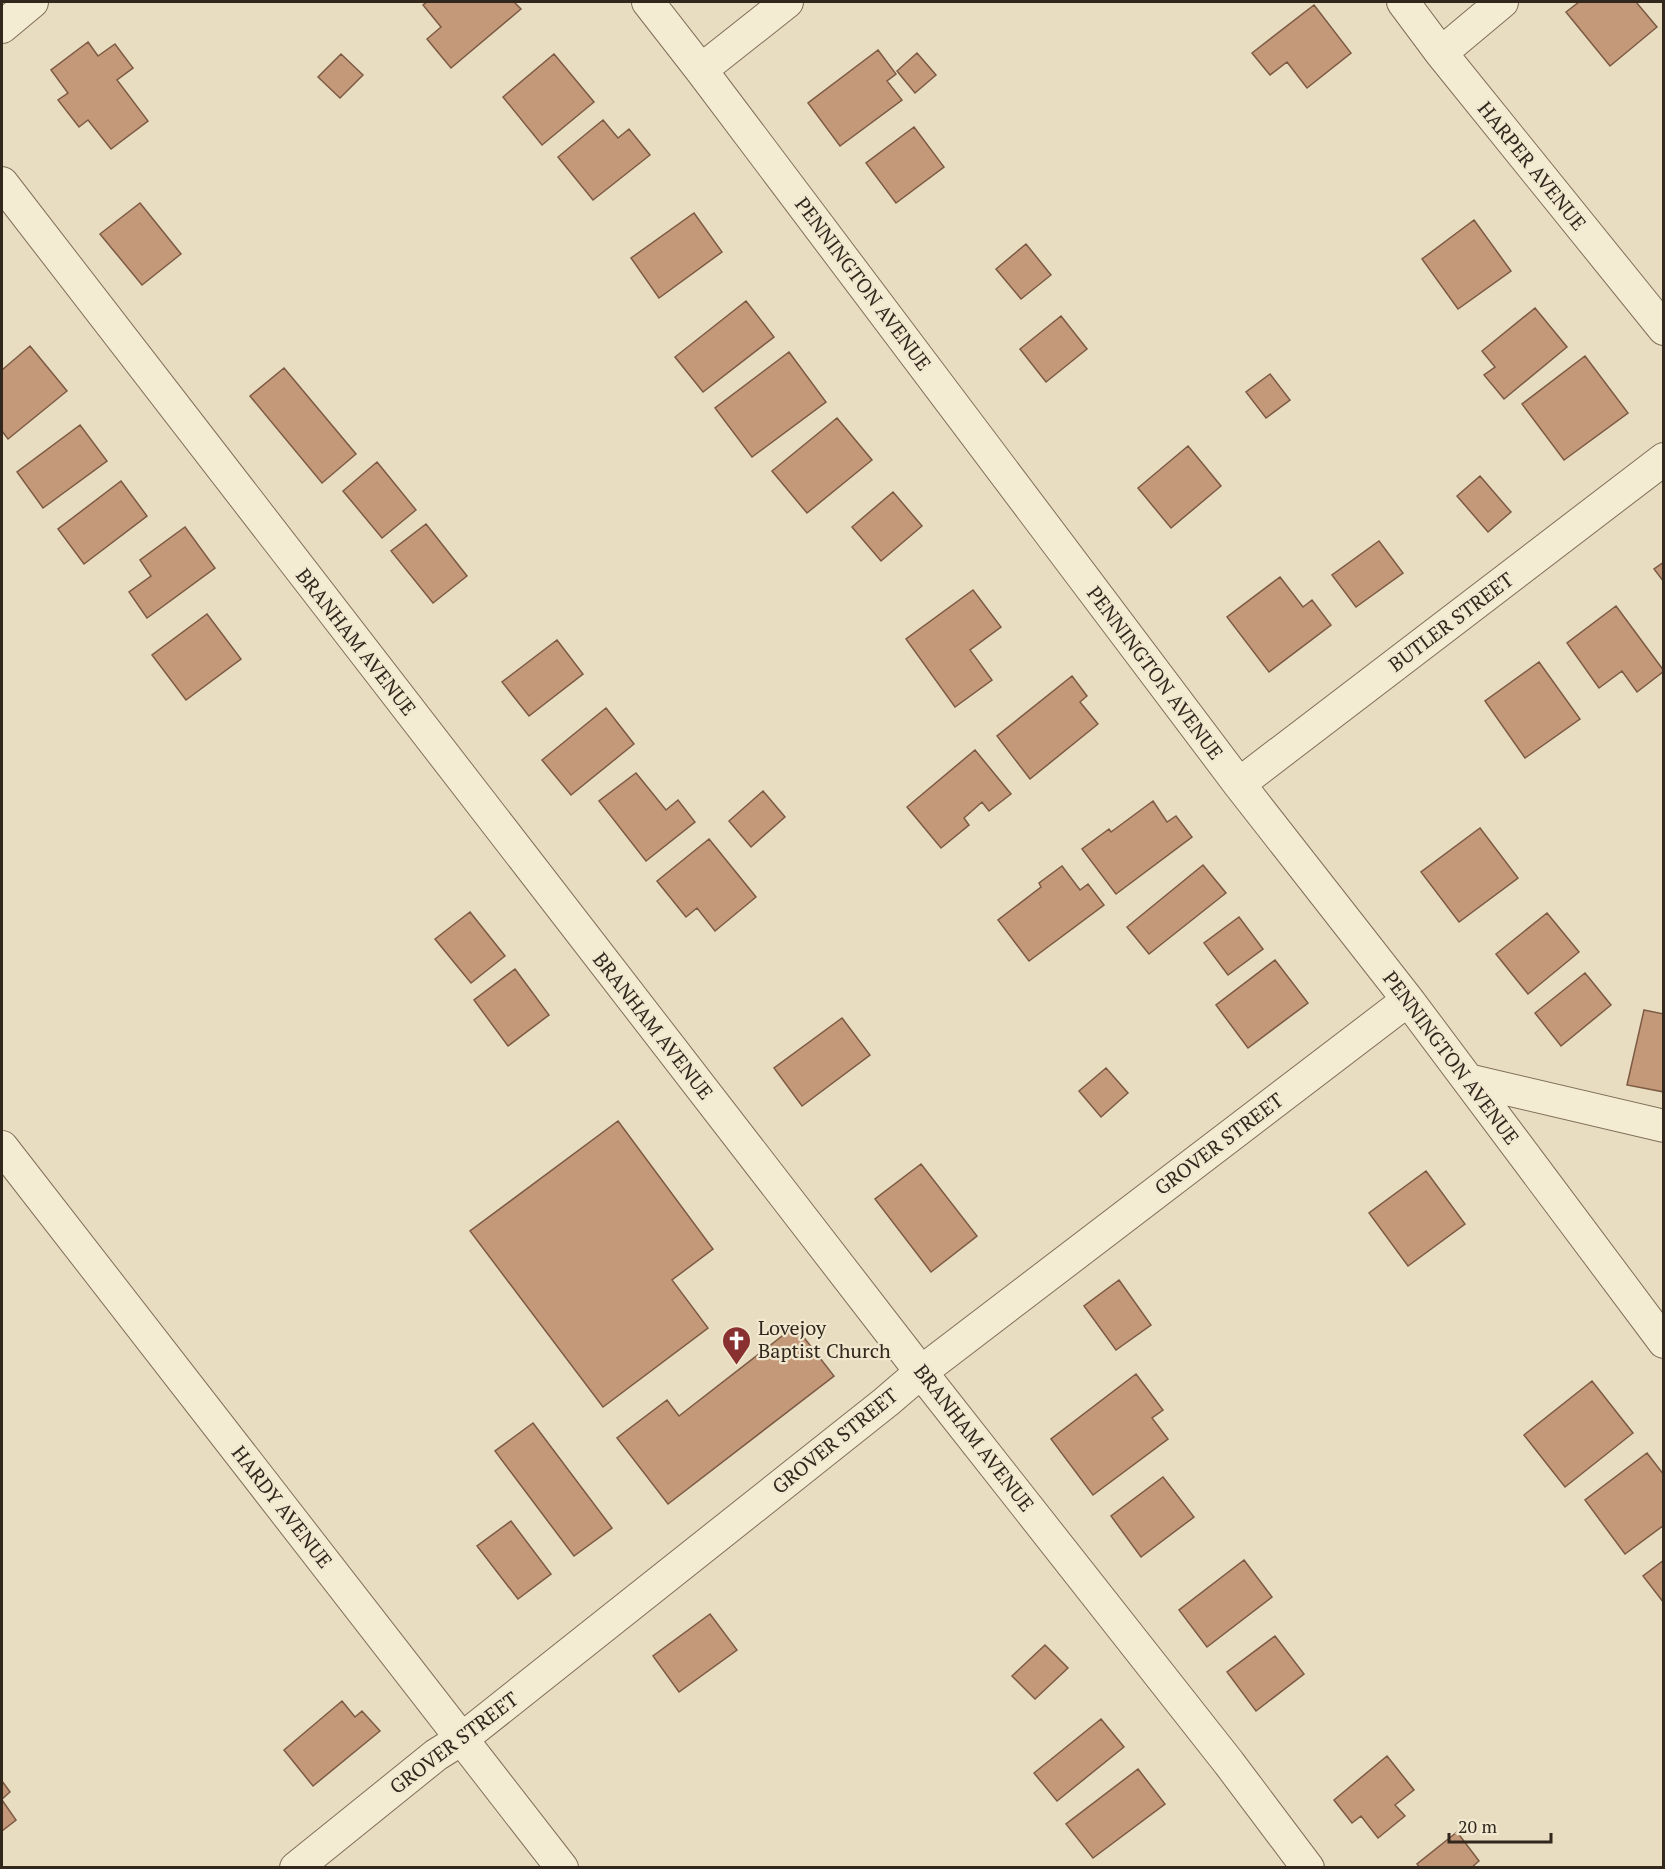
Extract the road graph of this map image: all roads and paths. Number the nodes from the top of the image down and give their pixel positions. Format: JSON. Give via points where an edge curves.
{"nodes":[{"id":1,"x":32,"y":2,"type":"edge"},
{"id":2,"x":648,"y":2,"type":"edge"},
{"id":3,"x":787,"y":2,"type":"edge"},
{"id":4,"x":1403,"y":2,"type":"edge"},
{"id":5,"x":1502,"y":2,"type":"edge"},
{"id":6,"x":2,"y":27,"type":"edge"},
{"id":7,"x":1441,"y":53,"type":"junction"},
{"id":8,"x":701,"y":70,"type":"junction"},
{"id":9,"x":2,"y":183,"type":"edge"},
{"id":10,"x":1664,"y":329,"type":"edge"},
{"id":11,"x":1664,"y":459,"type":"edge"},
{"id":12,"x":1239,"y":784,"type":"junction"},
{"id":13,"x":1408,"y":1000,"type":"junction"},
{"id":14,"x":1468,"y":1080,"type":"junction"},
{"id":15,"x":1664,"y":1126,"type":"edge"},
{"id":16,"x":2,"y":1147,"type":"edge"},
{"id":17,"x":1664,"y":1342,"type":"edge"},
{"id":18,"x":921,"y":1372,"type":"junction"},
{"id":19,"x":463,"y":1738,"type":"junction"},
{"id":20,"x":296,"y":1868,"type":"edge"},
{"id":21,"x":562,"y":1868,"type":"edge"},
{"id":22,"x":1308,"y":1868,"type":"edge"}],
"edges":[{"from":1,"to":6,"type":"street"},
{"from":2,"to":8,"type":"street","name":"PENNINGTON AVENUE"},
{"from":3,"to":8,"type":"street"},
{"from":4,"to":7,"type":"street","name":"HARPER AVENUE"},
{"from":5,"to":7,"type":"street"},
{"from":7,"to":10,"type":"street","name":"HARPER AVENUE"},
{"from":8,"to":12,"type":"street","name":"PENNINGTON AVENUE"},
{"from":9,"to":18,"type":"street","name":"BRANHAM AVENUE"},
{"from":11,"to":12,"type":"street","name":"BUTLER STREET"},
{"from":12,"to":13,"type":"street","name":"PENNINGTON AVENUE"},
{"from":13,"to":14,"type":"street","name":"PENNINGTON AVENUE"},
{"from":13,"to":18,"type":"street","name":"GROVER STREET"},
{"from":14,"to":15,"type":"street"},
{"from":14,"to":17,"type":"street","name":"PENNINGTON AVENUE"},
{"from":16,"to":19,"type":"street","name":"HARDY AVENUE"},
{"from":18,"to":19,"type":"street","name":"GROVER STREET"},
{"from":18,"to":22,"type":"street","name":"BRANHAM AVENUE"},
{"from":19,"to":20,"type":"street","name":"GROVER STREET","via":[[436,1755]]},
{"from":19,"to":21,"type":"street","name":"HARDY AVENUE"}]}
